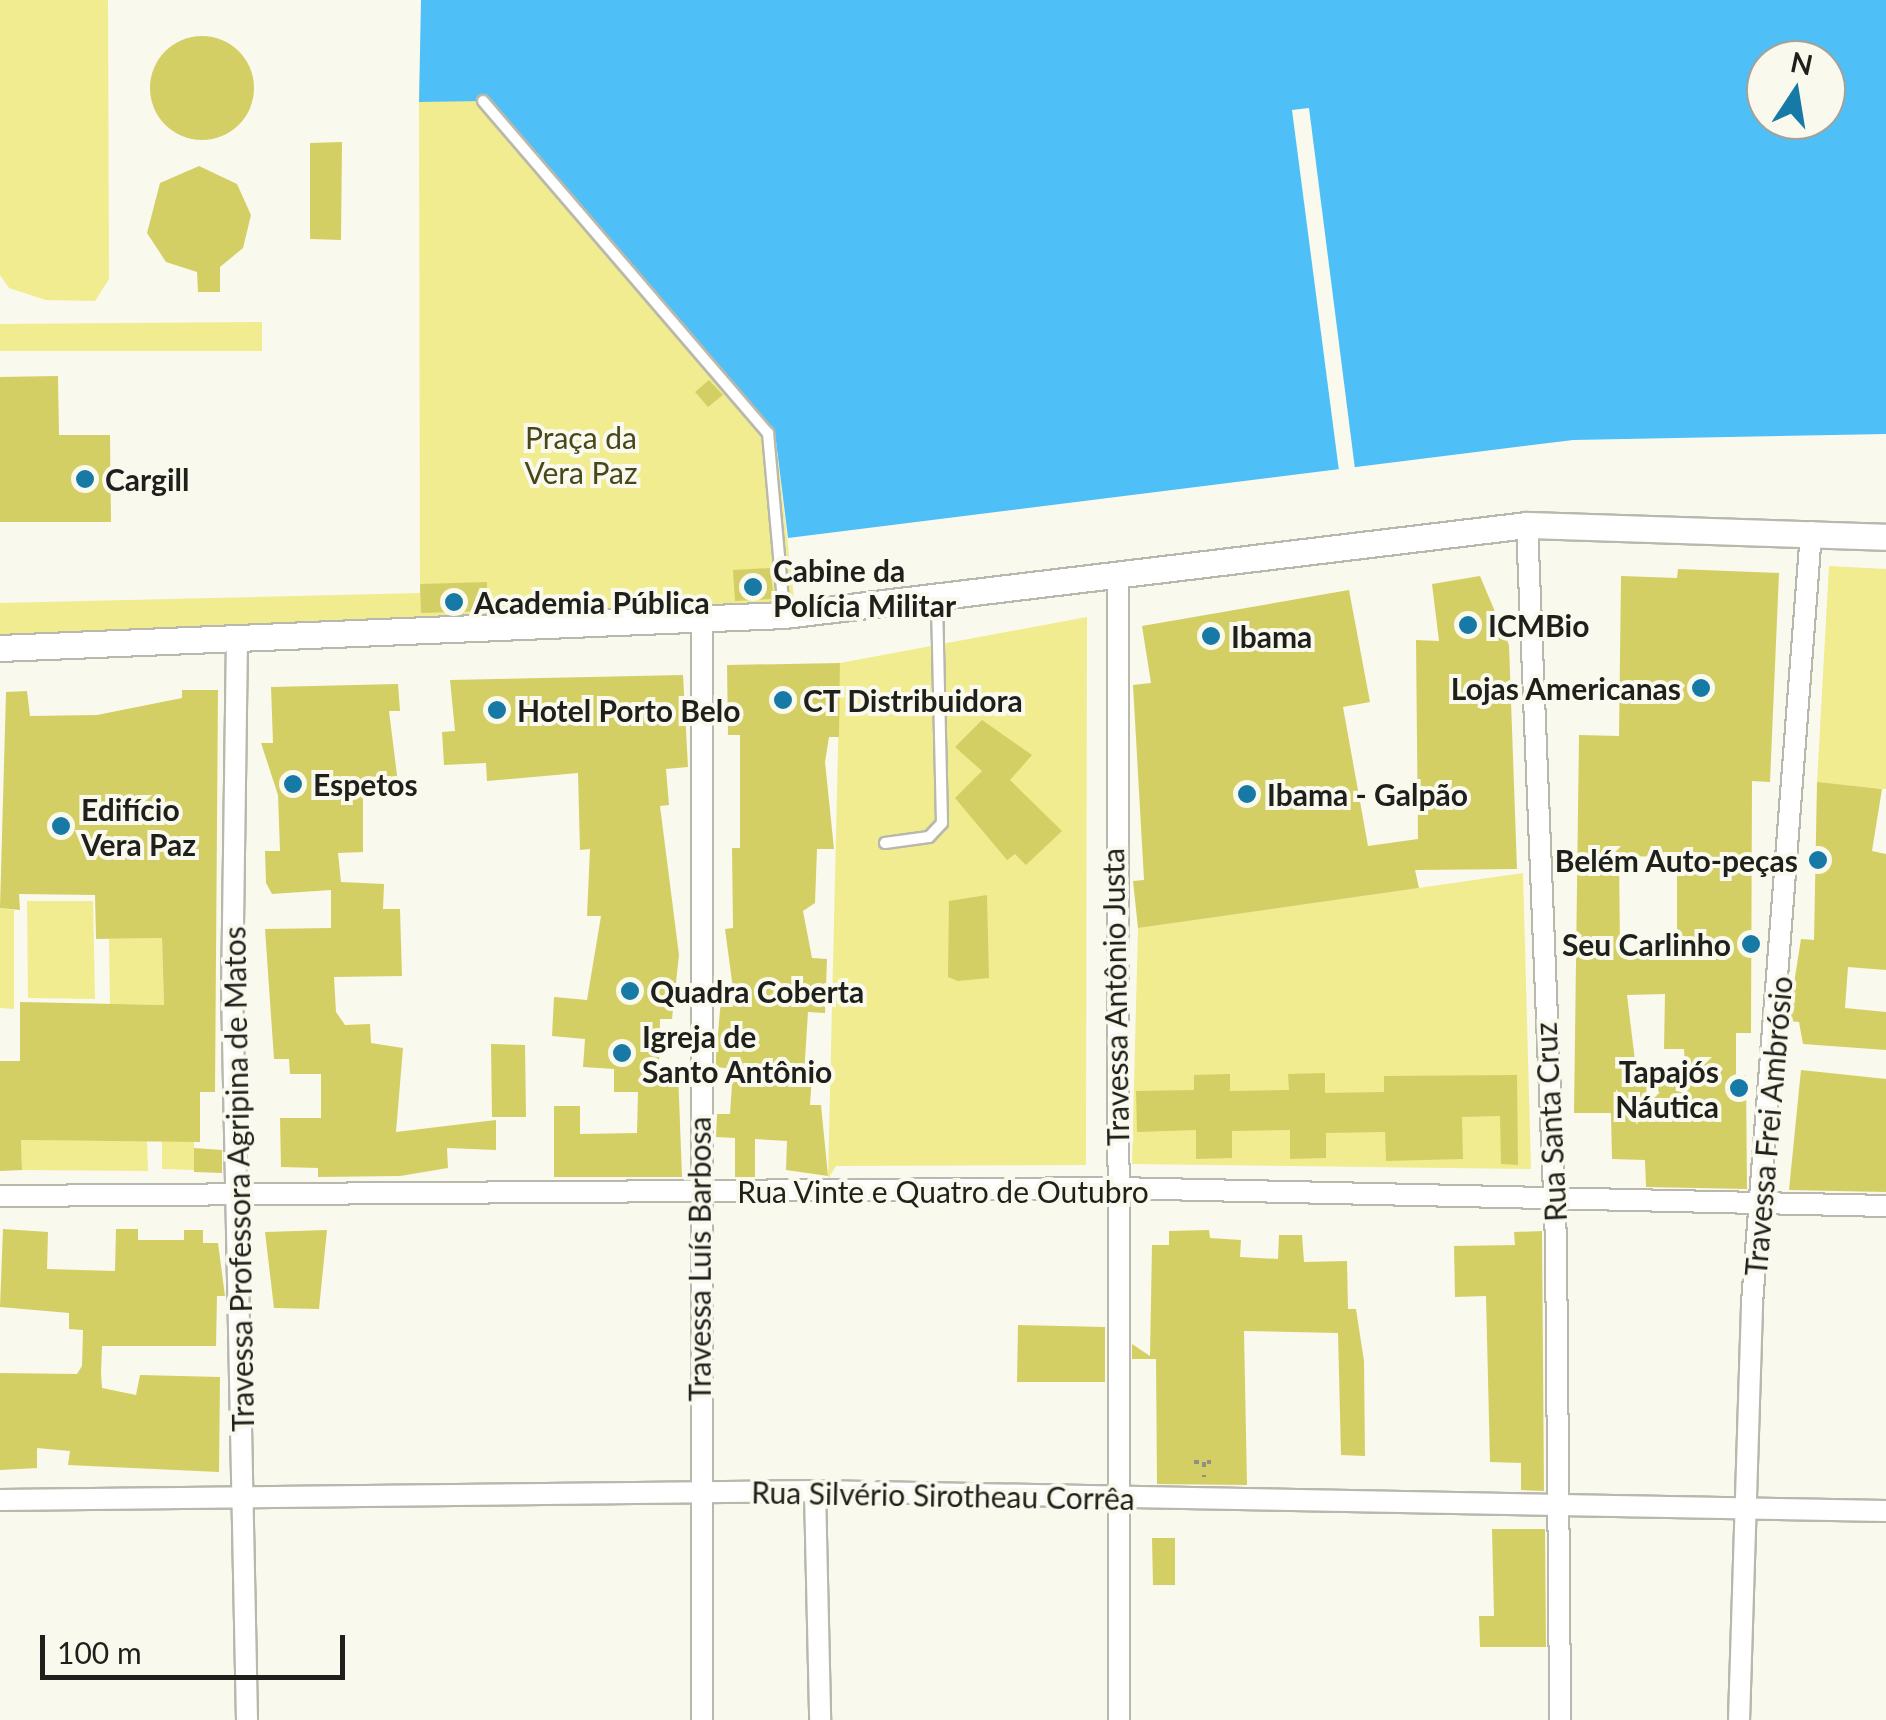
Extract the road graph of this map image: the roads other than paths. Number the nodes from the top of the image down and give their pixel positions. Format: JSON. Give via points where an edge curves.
{"nodes":[{"id":1,"x":483,"y":101,"type":"dead end"},
{"id":2,"x":1527,"y":525,"type":"junction"},
{"id":3,"x":1811,"y":532,"type":"junction"},
{"id":4,"x":1886,"y":537,"type":"edge"},
{"id":5,"x":1118,"y":575,"type":"junction"},
{"id":6,"x":937,"y":596,"type":"junction"},
{"id":7,"x":702,"y":618,"type":"junction"},
{"id":8,"x":784,"y":620,"type":"junction"},
{"id":9,"x":237,"y":638,"type":"junction"},
{"id":10,"x":0,"y":648,"type":"edge"},
{"id":11,"x":885,"y":843,"type":"dead end"},
{"id":12,"x":1116,"y":1188,"type":"junction"},
{"id":13,"x":238,"y":1191,"type":"junction"},
{"id":14,"x":702,"y":1192,"type":"junction"},
{"id":15,"x":0,"y":1196,"type":"edge"},
{"id":16,"x":1552,"y":1202,"type":"junction"},
{"id":17,"x":1886,"y":1206,"type":"edge"},
{"id":18,"x":1765,"y":1209,"type":"junction"},
{"id":19,"x":815,"y":1491,"type":"junction"},
{"id":20,"x":696,"y":1492,"type":"junction"},
{"id":21,"x":1122,"y":1497,"type":"junction"},
{"id":22,"x":0,"y":1500,"type":"edge"},
{"id":23,"x":243,"y":1500,"type":"junction"},
{"id":24,"x":1559,"y":1508,"type":"junction"},
{"id":25,"x":1745,"y":1508,"type":"junction"},
{"id":26,"x":1886,"y":1511,"type":"edge"},
{"id":27,"x":247,"y":1720,"type":"edge"},
{"id":28,"x":702,"y":1720,"type":"edge"},
{"id":29,"x":820,"y":1720,"type":"edge"},
{"id":30,"x":1119,"y":1720,"type":"edge"},
{"id":31,"x":1560,"y":1720,"type":"edge"},
{"id":32,"x":1739,"y":1720,"type":"edge"}],
"edges":[{"from":1,"to":8,"type":"lane","via":[[768,434]]},
{"from":2,"to":3,"type":"street"},
{"from":2,"to":5,"type":"street"},
{"from":2,"to":16,"type":"street","name":"Rua Santa Cruz"},
{"from":3,"to":4,"type":"street"},
{"from":3,"to":18,"type":"street","name":"Travessa Frei Ambrósio"},
{"from":5,"to":6,"type":"street"},
{"from":5,"to":12,"type":"street","name":"Travessa Antônio Justa"},
{"from":6,"to":8,"type":"street"},
{"from":6,"to":11,"type":"lane","via":[[942,823],[929,837]]},
{"from":7,"to":8,"type":"street"},
{"from":7,"to":9,"type":"street"},
{"from":7,"to":14,"type":"street","name":"Travessa Luís Barbosa"},
{"from":9,"to":10,"type":"street"},
{"from":9,"to":13,"type":"street","name":"Travessa Professora Agripina de Matos"},
{"from":12,"to":14,"type":"street","name":"Rua Vinte e Quatro de Outubro"},
{"from":12,"to":16,"type":"street","name":"Rua Vinte e Quatro de Outubro"},
{"from":12,"to":21,"type":"street","name":"Travessa Antônio Justa"},
{"from":13,"to":14,"type":"street","name":"Rua Vinte e Quatro de Outubro"},
{"from":13,"to":15,"type":"street","name":"Rua Vinte e Quatro de Outubro"},
{"from":13,"to":23,"type":"street","name":"Travessa Professora Agripina de Matos"},
{"from":14,"to":20,"type":"street","name":"Travessa Luís Barbosa"},
{"from":16,"to":18,"type":"street","name":"Rua Vinte e Quatro de Outubro"},
{"from":16,"to":24,"type":"street","name":"Rua Santa Cruz"},
{"from":17,"to":18,"type":"street","name":"Rua Vinte e Quatro de Outubro"},
{"from":18,"to":25,"type":"street","name":"Travessa Frei Ambrósio"},
{"from":19,"to":20,"type":"street","name":"Rua Silvério Sirotheau Corrêa"},
{"from":19,"to":21,"type":"street","name":"Rua Silvério Sirotheau Corrêa"},
{"from":19,"to":29,"type":"street"},
{"from":20,"to":23,"type":"street","name":"Rua Silvério Sirotheau Corrêa"},
{"from":20,"to":28,"type":"street","name":"Travessa Luís Barbosa"},
{"from":21,"to":24,"type":"street","name":"Rua Silvério Sirotheau Corrêa"},
{"from":21,"to":30,"type":"street","name":"Travessa Antônio Justa"},
{"from":22,"to":23,"type":"street","name":"Rua Silvério Sirotheau Corrêa"},
{"from":23,"to":27,"type":"street","name":"Travessa Professora Agripina de Matos"},
{"from":24,"to":25,"type":"street","name":"Rua Silvério Sirotheau Corrêa"},
{"from":24,"to":31,"type":"street","name":"Rua Santa Cruz"},
{"from":25,"to":26,"type":"street","name":"Rua Silvério Sirotheau Corrêa"},
{"from":25,"to":32,"type":"street","name":"Travessa Frei Ambrósio"}]}
